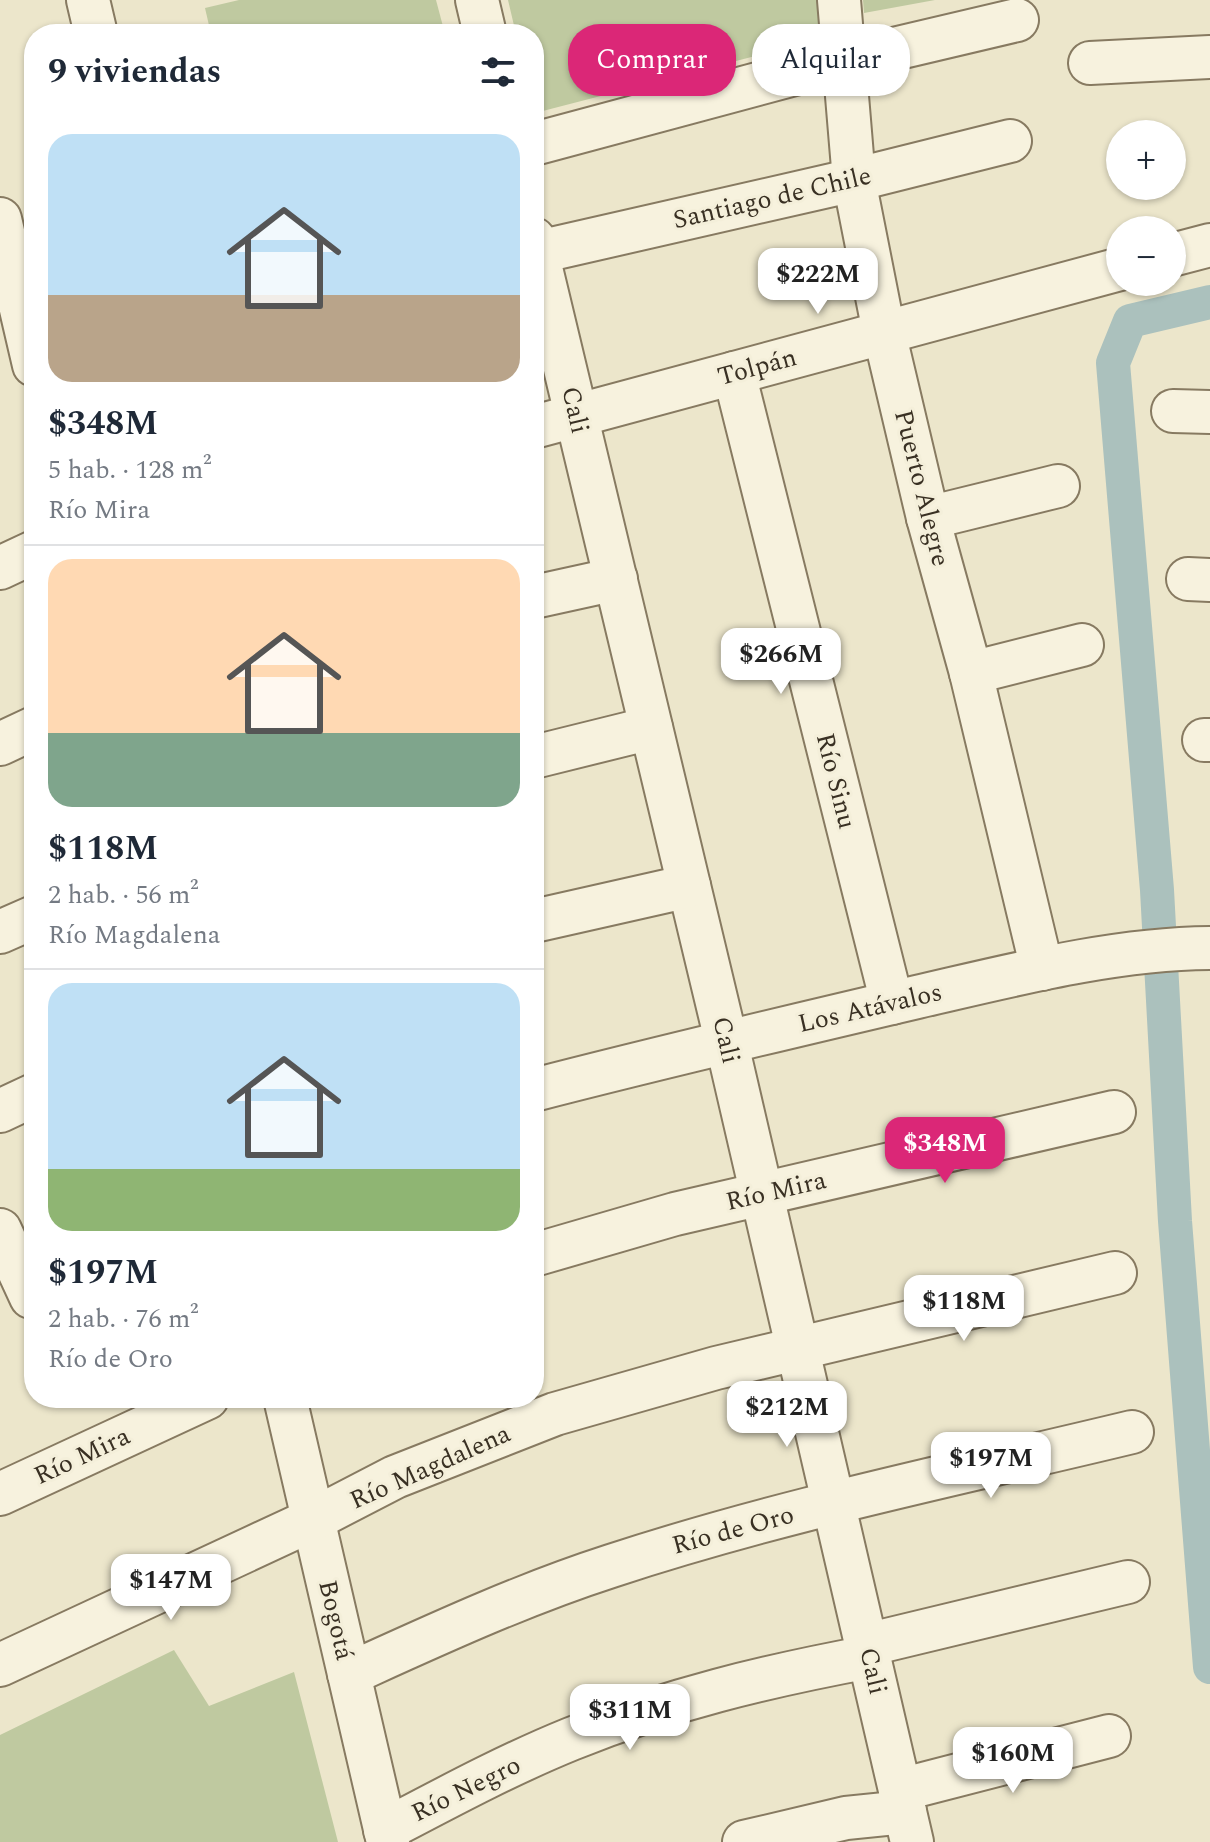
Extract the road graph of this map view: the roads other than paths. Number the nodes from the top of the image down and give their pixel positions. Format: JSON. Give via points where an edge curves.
{"nodes":[{"id":1,"x":88,"y":0,"type":"edge"},
{"id":2,"x":477,"y":0,"type":"edge"},
{"id":3,"x":839,"y":0,"type":"edge"},
{"id":4,"x":1017,"y":20,"type":"dead end"},
{"id":5,"x":94,"y":24,"type":"edge"},
{"id":6,"x":483,"y":24,"type":"edge"},
{"id":7,"x":841,"y":24,"type":"edge"},
{"id":8,"x":910,"y":45,"type":"edge"},
{"id":9,"x":1210,"y":57,"type":"edge"},
{"id":10,"x":1090,"y":63,"type":"dead end"},
{"id":11,"x":752,"y":85,"type":"edge"},
{"id":12,"x":846,"y":96,"type":"edge"},
{"id":13,"x":544,"y":141,"type":"edge"},
{"id":14,"x":1010,"y":141,"type":"dead end"},
{"id":15,"x":854,"y":180,"type":"junction"},
{"id":16,"x":0,"y":219,"type":"edge"},
{"id":17,"x":1210,"y":245,"type":"edge"},
{"id":18,"x":544,"y":246,"type":"edge"},
{"id":19,"x":1186,"y":251,"type":"edge"},
{"id":20,"x":1106,"y":273,"type":"edge"},
{"id":21,"x":544,"y":285,"type":"edge"},
{"id":22,"x":13,"y":330,"type":"edge"},
{"id":23,"x":884,"y":332,"type":"junction"},
{"id":24,"x":24,"y":348,"type":"edge"},
{"id":25,"x":734,"y":373,"type":"junction"},
{"id":26,"x":576,"y":416,"type":"junction"},
{"id":27,"x":544,"y":424,"type":"edge"},
{"id":28,"x":1058,"y":486,"type":"dead end"},
{"id":29,"x":928,"y":518,"type":"junction"},
{"id":30,"x":24,"y":557,"type":"edge"},
{"id":31,"x":0,"y":568,"type":"edge"},
{"id":32,"x":616,"y":579,"type":"junction"},
{"id":33,"x":544,"y":595,"type":"edge"},
{"id":34,"x":1082,"y":645,"type":"dead end"},
{"id":35,"x":971,"y":673,"type":"junction"},
{"id":36,"x":651,"y":728,"type":"junction"},
{"id":37,"x":24,"y":733,"type":"edge"},
{"id":38,"x":0,"y":744,"type":"edge"},
{"id":39,"x":544,"y":755,"type":"edge"},
{"id":40,"x":689,"y":886,"type":"junction"},
{"id":41,"x":544,"y":919,"type":"edge"},
{"id":42,"x":24,"y":921,"type":"edge"},
{"id":43,"x":0,"y":932,"type":"edge"},
{"id":44,"x":1210,"y":948,"type":"edge"},
{"id":45,"x":1042,"y":969,"type":"junction"},
{"id":46,"x":892,"y":1003,"type":"junction"},
{"id":47,"x":726,"y":1040,"type":"junction"},
{"id":48,"x":544,"y":1087,"type":"edge"},
{"id":49,"x":24,"y":1100,"type":"edge"},
{"id":50,"x":0,"y":1111,"type":"edge"},
{"id":51,"x":1114,"y":1112,"type":"dead end"},
{"id":52,"x":762,"y":1195,"type":"junction"},
{"id":53,"x":0,"y":1230,"type":"edge"},
{"id":54,"x":544,"y":1252,"type":"edge"},
{"id":55,"x":1115,"y":1273,"type":"dead end"},
{"id":56,"x":22,"y":1301,"type":"edge"},
{"id":57,"x":798,"y":1350,"type":"junction"},
{"id":58,"x":185,"y":1408,"type":"edge"},
{"id":59,"x":287,"y":1408,"type":"edge"},
{"id":60,"x":1132,"y":1432,"type":"dead end"},
{"id":61,"x":0,"y":1494,"type":"edge"},
{"id":62,"x":834,"y":1504,"type":"junction"},
{"id":63,"x":314,"y":1519,"type":"junction"},
{"id":64,"x":1128,"y":1582,"type":"dead end"},
{"id":65,"x":868,"y":1651,"type":"junction"},
{"id":66,"x":0,"y":1665,"type":"edge"},
{"id":67,"x":349,"y":1674,"type":"junction"},
{"id":68,"x":1109,"y":1736,"type":"dead end"},
{"id":69,"x":906,"y":1815,"type":"edge"},
{"id":70,"x":386,"y":1836,"type":"edge"},
{"id":71,"x":744,"y":1842,"type":"edge"}],
"edges":[{"from":1,"to":5,"type":"street"},
{"from":2,"to":6,"type":"street"},
{"from":3,"to":7,"type":"street","name":"Puerto Alegre"},
{"from":4,"to":8,"type":"street"},
{"from":9,"to":10,"type":"street"},
{"from":11,"to":13,"type":"street"},
{"from":12,"to":15,"type":"street","name":"Puerto Alegre"},
{"from":14,"to":15,"type":"street","name":"Santiago de Chile"},
{"from":15,"to":18,"type":"street","name":"Santiago de Chile"},
{"from":15,"to":23,"type":"street","name":"Puerto Alegre"},
{"from":16,"to":22,"type":"street"},
{"from":17,"to":19,"type":"street"},
{"from":20,"to":23,"type":"street","name":"Tolpán"},
{"from":21,"to":26,"type":"street","name":"Cali"},
{"from":22,"to":24,"type":"street"},
{"from":23,"to":25,"type":"street","name":"Tolpán"},
{"from":23,"to":29,"type":"street","name":"Puerto Alegre"},
{"from":25,"to":26,"type":"street","name":"Tolpán"},
{"from":25,"to":46,"type":"street","name":"Río Sinu"},
{"from":26,"to":27,"type":"street","name":"Tolpán"},
{"from":26,"to":32,"type":"street","name":"Cali"},
{"from":28,"to":29,"type":"street"},
{"from":29,"to":35,"type":"street","name":"Puerto Alegre"},
{"from":30,"to":31,"type":"street"},
{"from":32,"to":33,"type":"street"},
{"from":32,"to":36,"type":"street","name":"Cali"},
{"from":34,"to":35,"type":"street"},
{"from":35,"to":45,"type":"street","name":"Puerto Alegre"},
{"from":36,"to":39,"type":"street"},
{"from":36,"to":40,"type":"street","name":"Cali"},
{"from":37,"to":38,"type":"street"},
{"from":40,"to":41,"type":"street"},
{"from":40,"to":47,"type":"street","name":"Cali"},
{"from":42,"to":43,"type":"street"},
{"from":44,"to":45,"type":"street","name":"Los Atávalos"},
{"from":45,"to":46,"type":"street","name":"Los Atávalos"},
{"from":46,"to":47,"type":"street","name":"Los Atávalos"},
{"from":47,"to":48,"type":"street","name":"Los Atávalos"},
{"from":47,"to":52,"type":"street","name":"Cali"},
{"from":49,"to":50,"type":"street"},
{"from":51,"to":52,"type":"street","name":"Río Mira"},
{"from":52,"to":54,"type":"street","name":"Río Mira"},
{"from":52,"to":57,"type":"street","name":"Cali"},
{"from":53,"to":56,"type":"street"},
{"from":55,"to":57,"type":"street","name":"Río Magdalena"},
{"from":57,"to":62,"type":"street","name":"Cali"},
{"from":57,"to":63,"type":"street","name":"Río Magdalena","via":[[555,1414],[395,1477]]},
{"from":58,"to":61,"type":"street","name":"Río Mira"},
{"from":59,"to":63,"type":"street","name":"Bogotá"},
{"from":60,"to":62,"type":"street","name":"Río de Oro"},
{"from":62,"to":65,"type":"street","name":"Cali"},
{"from":62,"to":67,"type":"street","name":"Río de Oro","via":[[607,1567],[521,1598]]},
{"from":63,"to":66,"type":"street","name":"Río Magdalena"},
{"from":63,"to":67,"type":"street","name":"Bogotá"},
{"from":64,"to":65,"type":"street","name":"Río Negro"},
{"from":65,"to":69,"type":"street","name":"Cali"},
{"from":65,"to":70,"type":"street","name":"Río Negro","via":[[711,1691],[571,1739],[510,1766]]},
{"from":67,"to":70,"type":"street","name":"Bogotá"},
{"from":68,"to":69,"type":"street"},
{"from":69,"to":71,"type":"street","via":[[846,1818]]}]}
